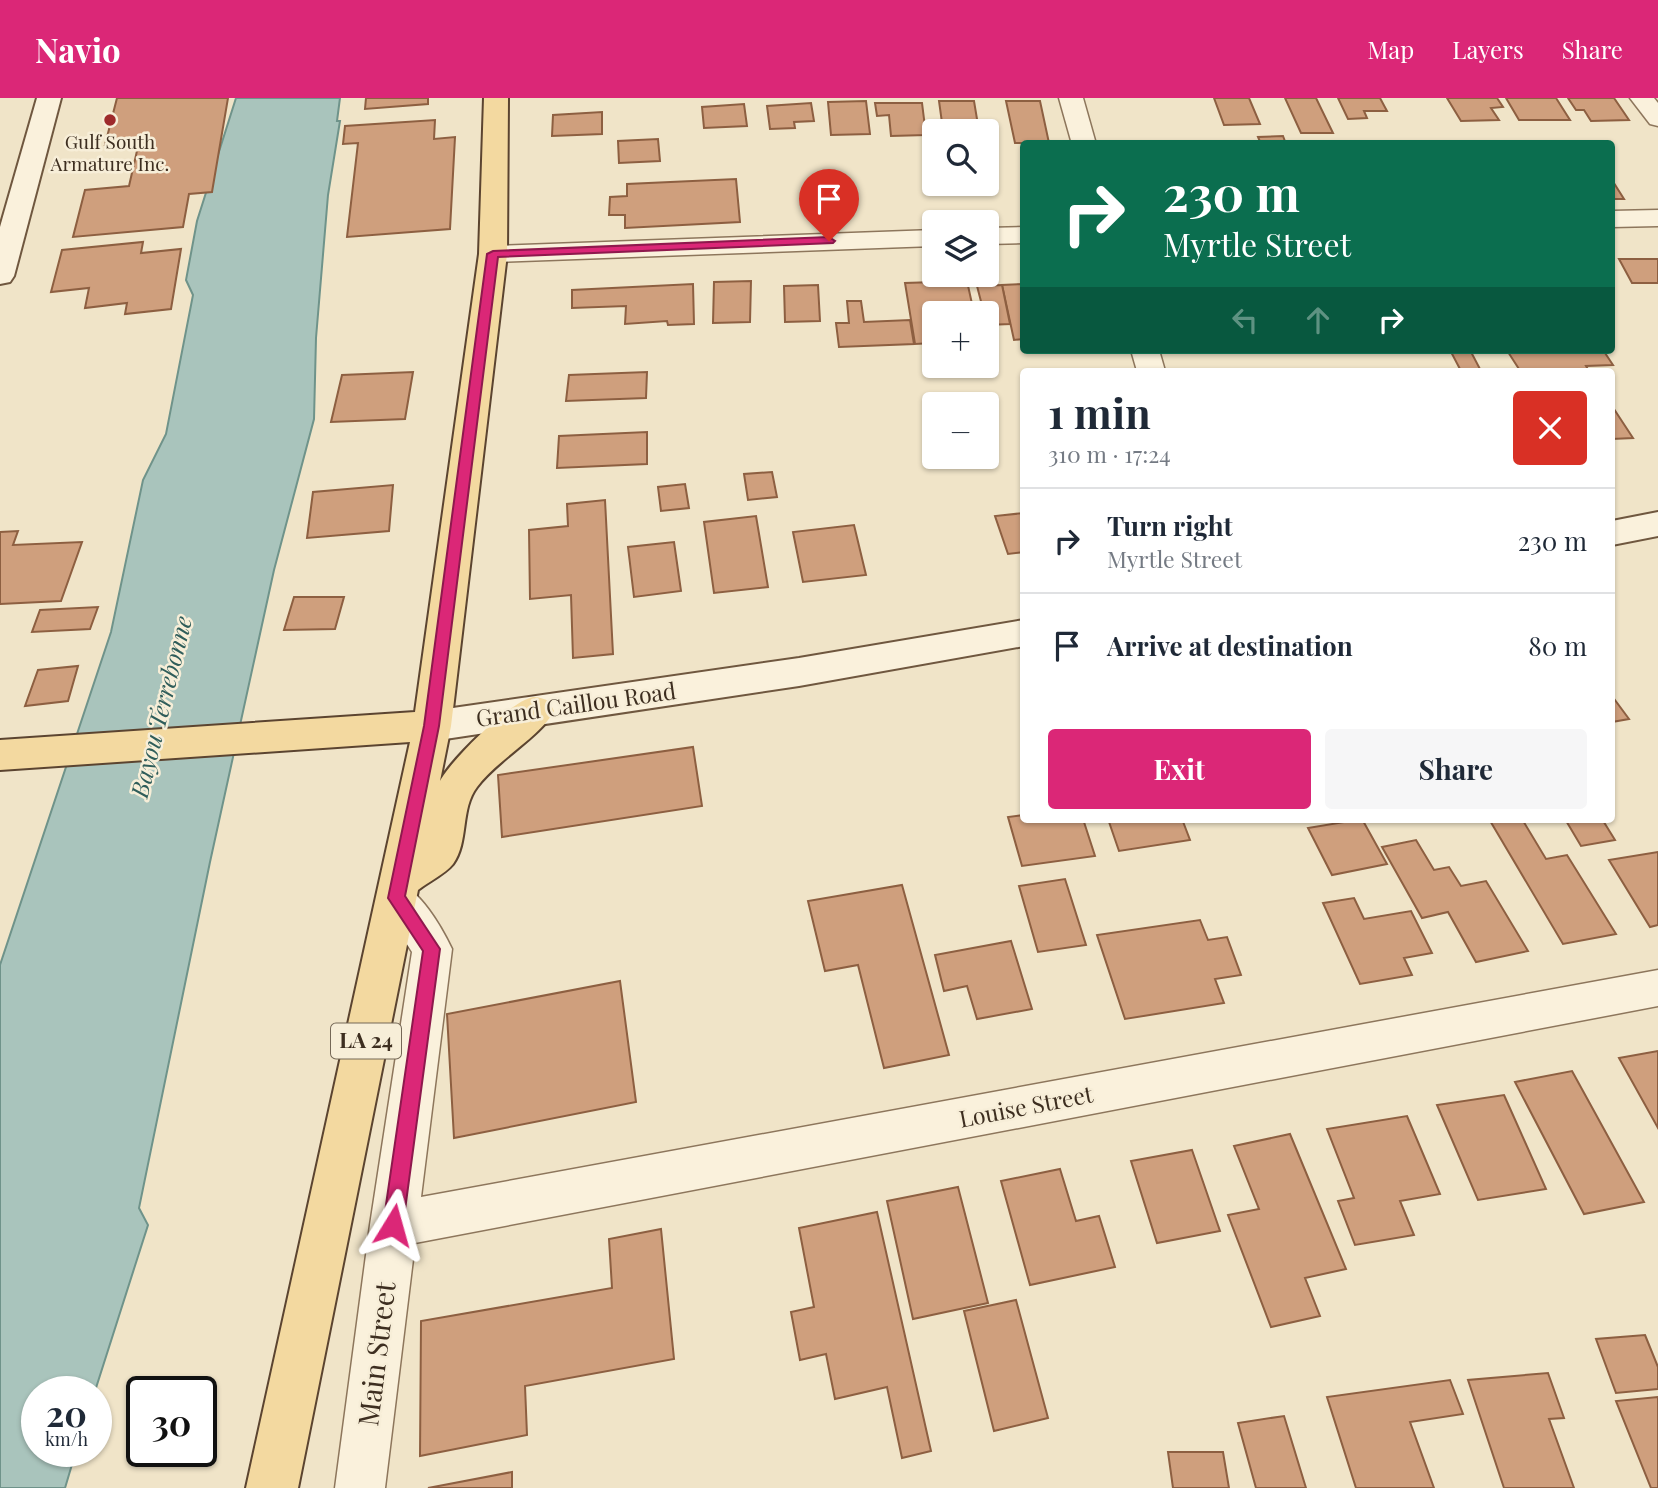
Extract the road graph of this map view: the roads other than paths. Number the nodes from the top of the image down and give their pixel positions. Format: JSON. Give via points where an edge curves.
{"nodes":[{"id":1,"x":49,"y":98,"type":"edge"},
{"id":2,"x":496,"y":98,"type":"edge"},
{"id":3,"x":1071,"y":98,"type":"edge"},
{"id":4,"x":1642,"y":98,"type":"edge"},
{"id":5,"x":1658,"y":119,"type":"edge"},
{"id":6,"x":1083,"y":140,"type":"edge"},
{"id":7,"x":1658,"y":218,"type":"edge"},
{"id":8,"x":1615,"y":219,"type":"edge"},
{"id":9,"x":8,"y":222,"type":"edge"},
{"id":10,"x":1020,"y":235,"type":"edge"},
{"id":11,"x":999,"y":236,"type":"edge"},
{"id":12,"x":922,"y":238,"type":"edge"},
{"id":13,"x":493,"y":254,"type":"junction"},
{"id":14,"x":0,"y":276,"type":"edge"},
{"id":15,"x":1657,"y":525,"type":"edge"},
{"id":16,"x":1615,"y":532,"type":"edge"},
{"id":17,"x":1020,"y":635,"type":"edge"},
{"id":18,"x":536,"y":711,"type":"junction"},
{"id":19,"x":432,"y":726,"type":"junction"},
{"id":20,"x":0,"y":755,"type":"edge"},
{"id":21,"x":398,"y":889,"type":"junction"},
{"id":22,"x":1658,"y":988,"type":"edge"},
{"id":23,"x":393,"y":1225,"type":"junction"},
{"id":24,"x":272,"y":1488,"type":"edge"},
{"id":25,"x":360,"y":1488,"type":"edge"}],
"edges":[{"from":1,"to":9,"type":"main road"},
{"from":2,"to":13,"type":"main road","number":"LA 24"},
{"from":3,"to":6,"type":"street"},
{"from":4,"to":5,"type":"street"},
{"from":7,"to":8,"type":"street"},
{"from":9,"to":14,"type":"main road"},
{"from":10,"to":11,"type":"street"},
{"from":12,"to":13,"type":"street"},
{"from":13,"to":19,"type":"main road","number":"LA 24"},
{"from":15,"to":16,"type":"main road"},
{"from":17,"to":18,"type":"main road","name":"Grand Caillou Road"},
{"from":18,"to":19,"type":"main road","name":"Grand Caillou Road"},
{"from":18,"to":21,"type":"main road","via":[[483,754],[456,786],[438,853]]},
{"from":19,"to":20,"type":"main road","name":"Grand Caillou Road"},
{"from":19,"to":21,"type":"main road","number":"LA 24"},
{"from":21,"to":23,"type":"street","name":"Main Street","via":[[432,949]]},
{"from":21,"to":24,"type":"main road","number":"LA 24"},
{"from":22,"to":23,"type":"street","name":"Louise Street"},
{"from":23,"to":25,"type":"street","name":"Main Street"}]}
